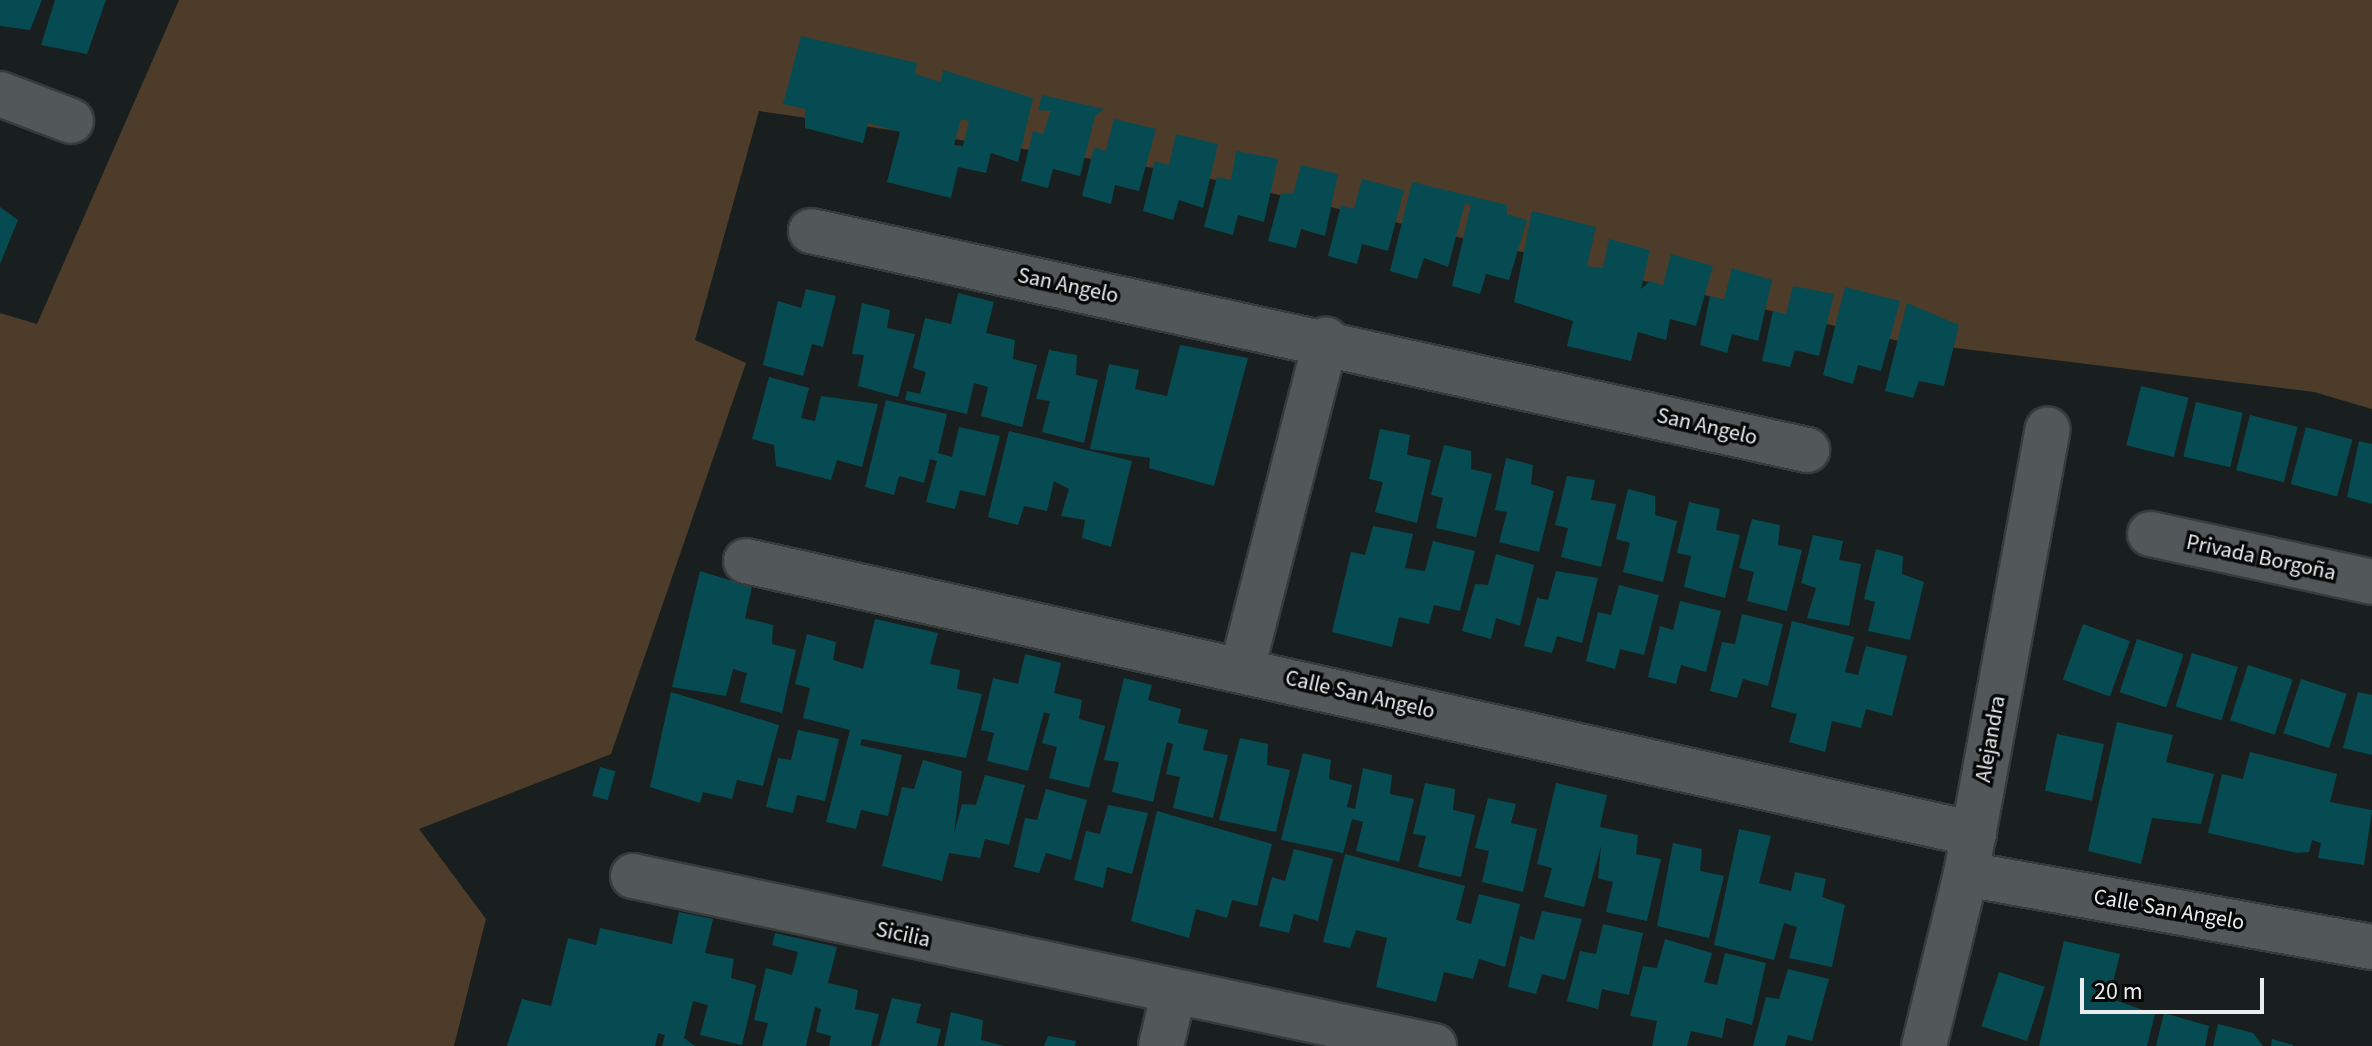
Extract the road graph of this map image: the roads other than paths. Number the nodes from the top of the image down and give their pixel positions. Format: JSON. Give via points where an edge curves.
{"nodes":[{"id":1,"x":0,"y":94,"type":"edge"},
{"id":2,"x":71,"y":121,"type":"dead end"},
{"id":3,"x":811,"y":231,"type":"dead end"},
{"id":4,"x":1326,"y":340,"type":"junction"},
{"id":5,"x":2048,"y":429,"type":"dead end"},
{"id":6,"x":1807,"y":450,"type":"dead end"},
{"id":7,"x":2150,"y":534,"type":"dead end"},
{"id":8,"x":746,"y":561,"type":"dead end"},
{"id":9,"x":2372,"y":582,"type":"edge"},
{"id":10,"x":1242,"y":669,"type":"junction"},
{"id":11,"x":1970,"y":854,"type":"junction"},
{"id":12,"x":633,"y":876,"type":"dead end"},
{"id":13,"x":2372,"y":947,"type":"edge"},
{"id":14,"x":1173,"y":995,"type":"junction"},
{"id":15,"x":1161,"y":1046,"type":"edge"},
{"id":16,"x":1434,"y":1046,"type":"edge"},
{"id":17,"x":1924,"y":1046,"type":"edge"}],
"edges":[{"from":1,"to":2,"type":"street"},
{"from":3,"to":4,"type":"street","name":"San Angelo"},
{"from":4,"to":6,"type":"street","name":"San Angelo"},
{"from":4,"to":10,"type":"street"},
{"from":5,"to":11,"type":"street","name":"Alejandra"},
{"from":7,"to":9,"type":"street","name":"Privada Borgoña"},
{"from":8,"to":10,"type":"street","name":"Calle San Angelo"},
{"from":10,"to":11,"type":"street","name":"Calle San Angelo"},
{"from":11,"to":13,"type":"street","name":"Calle San Angelo"},
{"from":11,"to":17,"type":"street","name":"Alejandra"},
{"from":12,"to":14,"type":"street","name":"Sicilia"},
{"from":14,"to":15,"type":"street"},
{"from":14,"to":16,"type":"street","name":"Sicilia"}]}
